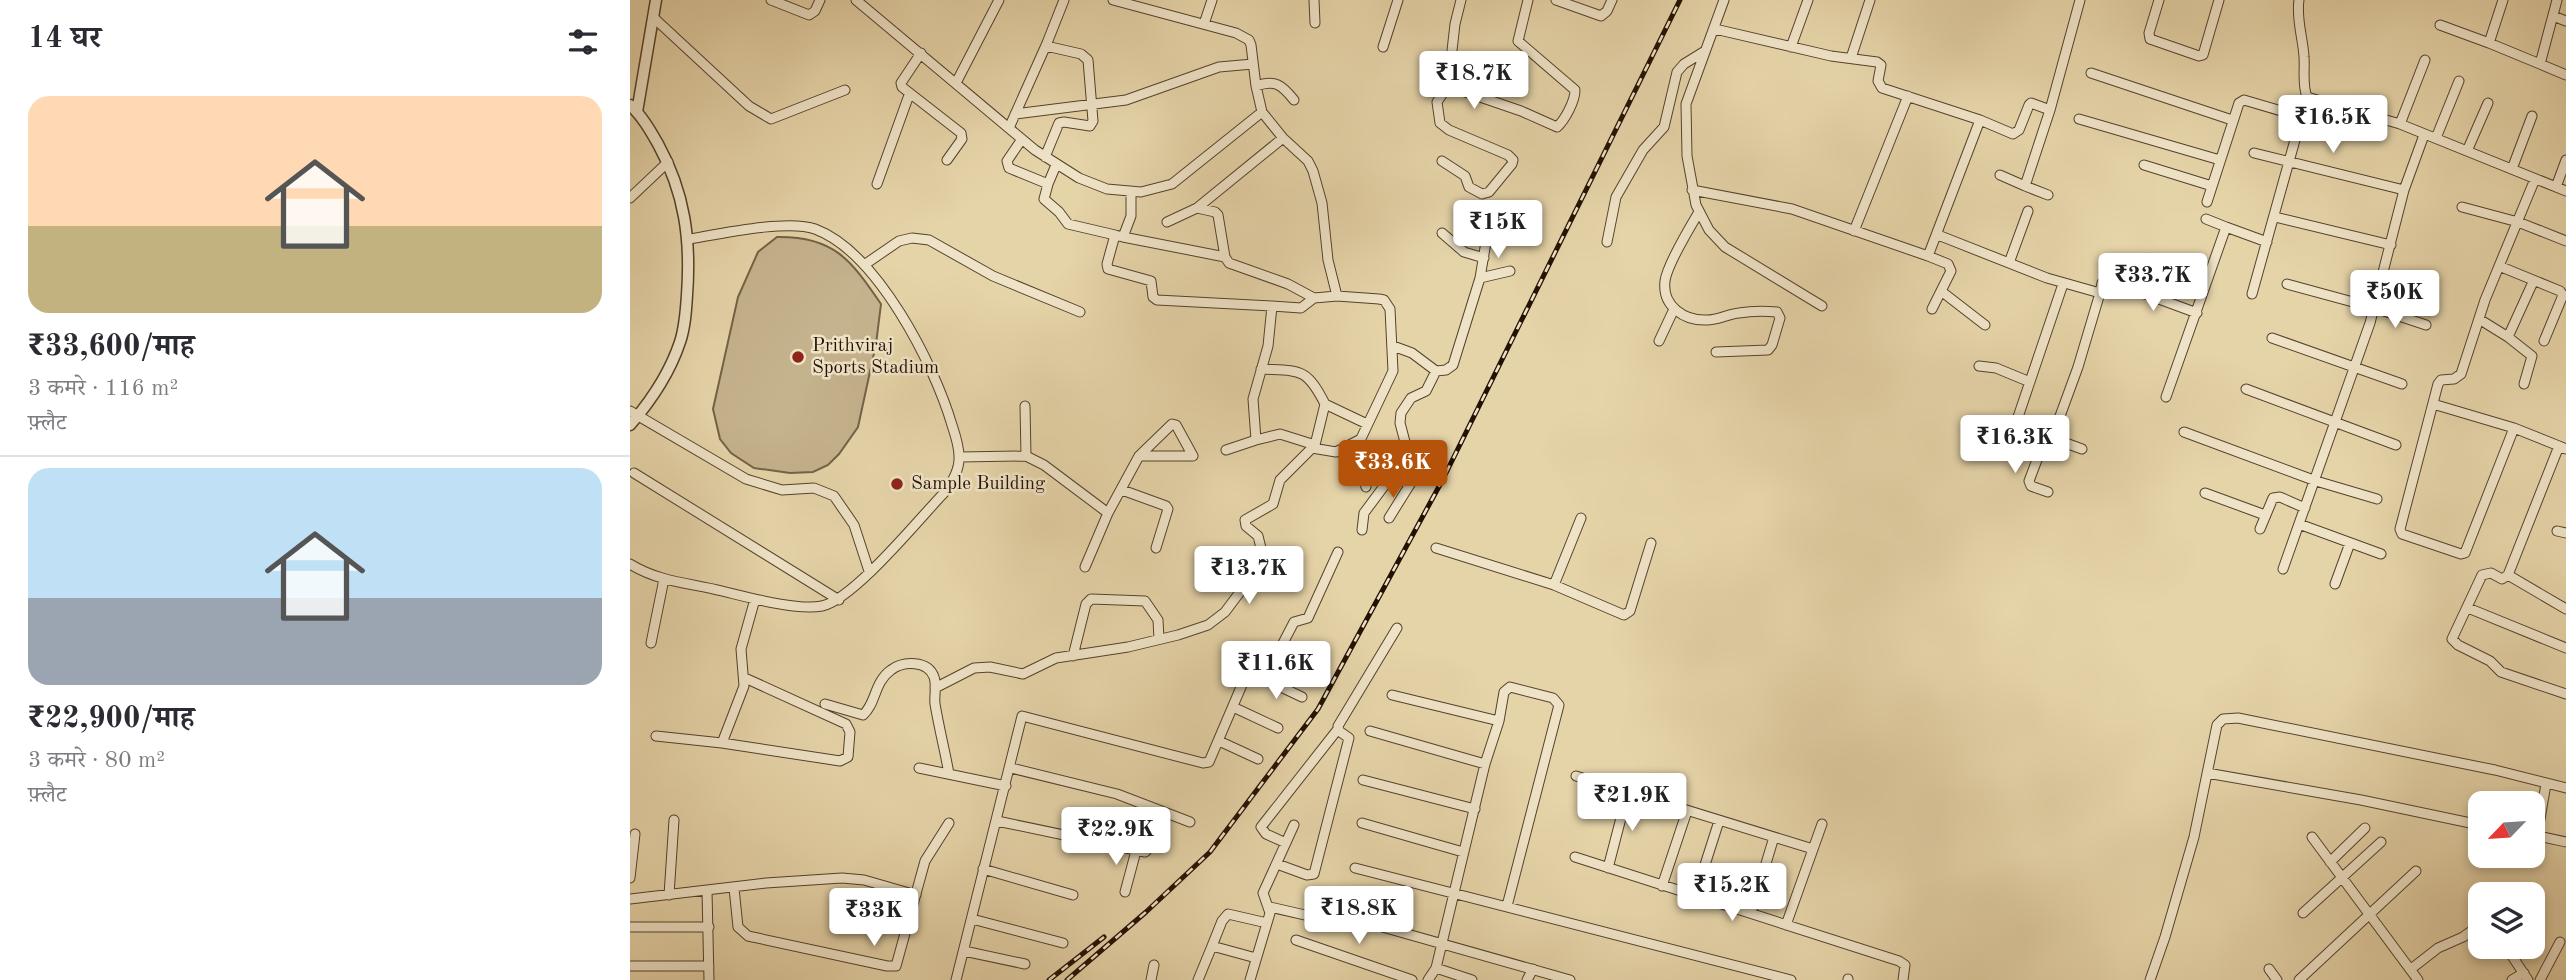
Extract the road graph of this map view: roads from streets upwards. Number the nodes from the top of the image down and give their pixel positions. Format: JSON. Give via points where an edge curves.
{"nodes":[{"id":1,"x":656,"y":0,"type":"edge"},
{"id":2,"x":771,"y":0,"type":"edge"},
{"id":3,"x":820,"y":0,"type":"edge"},
{"id":4,"x":856,"y":0,"type":"edge"},
{"id":5,"x":999,"y":0,"type":"edge"},
{"id":6,"x":1064,"y":0,"type":"edge"},
{"id":7,"x":1113,"y":0,"type":"edge"},
{"id":8,"x":1212,"y":0,"type":"edge"},
{"id":9,"x":1314,"y":0,"type":"edge"},
{"id":10,"x":1398,"y":0,"type":"edge"},
{"id":11,"x":1461,"y":0,"type":"edge"},
{"id":12,"x":1528,"y":0,"type":"edge"},
{"id":13,"x":1556,"y":0,"type":"edge"},
{"id":14,"x":1612,"y":0,"type":"edge"},
{"id":15,"x":1724,"y":0,"type":"edge"},
{"id":16,"x":1808,"y":0,"type":"edge"},
{"id":17,"x":1870,"y":0,"type":"edge"},
{"id":18,"x":2080,"y":0,"type":"edge"},
{"id":19,"x":2159,"y":0,"type":"edge"},
{"id":20,"x":2219,"y":0,"type":"edge"},
{"id":21,"x":2299,"y":0,"type":"edge"},
{"id":22,"x":2503,"y":0,"type":"edge"},
{"id":23,"x":2557,"y":0,"type":"edge"},
{"id":24,"x":2553,"y":16,"type":"junction"},
{"id":25,"x":654,"y":18,"type":"junction"},
{"id":26,"x":2566,"y":21,"type":"edge"},
{"id":27,"x":1315,"y":23,"type":"dead end"},
{"id":28,"x":1204,"y":24,"type":"junction"},
{"id":29,"x":2440,"y":25,"type":"dead end"},
{"id":30,"x":1714,"y":29,"type":"junction"},
{"id":31,"x":2489,"y":43,"type":"junction"},
{"id":32,"x":1046,"y":46,"type":"junction"},
{"id":33,"x":1382,"y":47,"type":"dead end"},
{"id":34,"x":1791,"y":47,"type":"junction"},
{"id":35,"x":1705,"y":51,"type":"junction"},
{"id":36,"x":921,"y":53,"type":"junction"},
{"id":37,"x":1851,"y":58,"type":"junction"},
{"id":38,"x":2425,"y":60,"type":"dead end"},
{"id":39,"x":1253,"y":64,"type":"junction"},
{"id":40,"x":2540,"y":64,"type":"junction"},
{"id":41,"x":2091,"y":73,"type":"dead end"},
{"id":42,"x":2566,"y":75,"type":"edge"},
{"id":43,"x":2459,"y":81,"type":"dead end"},
{"id":44,"x":956,"y":83,"type":"junction"},
{"id":45,"x":1256,"y":86,"type":"junction"},
{"id":46,"x":1448,"y":86,"type":"junction"},
{"id":47,"x":845,"y":90,"type":"dead end"},
{"id":48,"x":909,"y":95,"type":"junction"},
{"id":49,"x":1908,"y":96,"type":"junction"},
{"id":50,"x":2307,"y":97,"type":"junction"},
{"id":51,"x":1294,"y":100,"type":"dead end"},
{"id":52,"x":1093,"y":103,"type":"junction"},
{"id":53,"x":2488,"y":103,"type":"dead end"},
{"id":54,"x":634,"y":108,"type":"edge"},
{"id":55,"x":2050,"y":110,"type":"junction"},
{"id":56,"x":1262,"y":112,"type":"junction"},
{"id":57,"x":1015,"y":114,"type":"junction"},
{"id":58,"x":2532,"y":116,"type":"dead end"},
{"id":59,"x":2302,"y":117,"type":"junction"},
{"id":60,"x":2079,"y":119,"type":"dead end"},
{"id":61,"x":1980,"y":120,"type":"junction"},
{"id":62,"x":2232,"y":120,"type":"junction"},
{"id":63,"x":2400,"y":124,"type":"junction"},
{"id":64,"x":1009,"y":128,"type":"junction"},
{"id":65,"x":2424,"y":135,"type":"junction"},
{"id":66,"x":1283,"y":138,"type":"junction"},
{"id":67,"x":2436,"y":138,"type":"junction"},
{"id":68,"x":1021,"y":139,"type":"junction"},
{"id":69,"x":2467,"y":151,"type":"junction"},
{"id":70,"x":2254,"y":153,"type":"dead end"},
{"id":71,"x":1045,"y":157,"type":"junction"},
{"id":72,"x":947,"y":160,"type":"dead end"},
{"id":73,"x":2220,"y":160,"type":"junction"},
{"id":74,"x":2566,"y":160,"type":"edge"},
{"id":75,"x":1442,"y":161,"type":"dead end"},
{"id":76,"x":2290,"y":161,"type":"junction"},
{"id":77,"x":668,"y":162,"type":"junction"},
{"id":78,"x":1056,"y":164,"type":"junction"},
{"id":79,"x":2144,"y":165,"type":"dead end"},
{"id":80,"x":2512,"y":169,"type":"junction"},
{"id":81,"x":2000,"y":175,"type":"dead end"},
{"id":82,"x":2535,"y":179,"type":"junction"},
{"id":83,"x":877,"y":184,"type":"dead end"},
{"id":84,"x":1048,"y":184,"type":"junction"},
{"id":85,"x":2025,"y":186,"type":"junction"},
{"id":86,"x":2212,"y":186,"type":"junction"},
{"id":87,"x":2556,"y":187,"type":"junction"},
{"id":88,"x":1692,"y":190,"type":"junction"},
{"id":89,"x":2404,"y":190,"type":"junction"},
{"id":90,"x":2566,"y":191,"type":"edge"},
{"id":91,"x":1131,"y":192,"type":"junction"},
{"id":92,"x":2048,"y":195,"type":"dead end"},
{"id":93,"x":630,"y":198,"type":"edge"},
{"id":94,"x":2207,"y":202,"type":"dead end"},
{"id":95,"x":2462,"y":207,"type":"dead end"},
{"id":96,"x":1197,"y":208,"type":"junction"},
{"id":97,"x":2028,"y":211,"type":"dead end"},
{"id":98,"x":1699,"y":212,"type":"junction"},
{"id":99,"x":2275,"y":217,"type":"junction"},
{"id":100,"x":2206,"y":219,"type":"dead end"},
{"id":101,"x":1167,"y":222,"type":"dead end"},
{"id":102,"x":2518,"y":222,"type":"junction"},
{"id":103,"x":2226,"y":227,"type":"junction"},
{"id":104,"x":1854,"y":231,"type":"junction"},
{"id":105,"x":1442,"y":233,"type":"dead end"},
{"id":106,"x":1938,"y":235,"type":"junction"},
{"id":107,"x":1119,"y":236,"type":"junction"},
{"id":108,"x":1487,"y":236,"type":"dead end"},
{"id":109,"x":689,"y":239,"type":"junction"},
{"id":110,"x":2566,"y":241,"type":"edge"},
{"id":111,"x":1607,"y":242,"type":"dead end"},
{"id":112,"x":2267,"y":242,"type":"junction"},
{"id":113,"x":2391,"y":245,"type":"junction"},
{"id":114,"x":1928,"y":256,"type":"junction"},
{"id":115,"x":1225,"y":257,"type":"junction"},
{"id":116,"x":1484,"y":258,"type":"junction"},
{"id":117,"x":2009,"y":263,"type":"junction"},
{"id":118,"x":864,"y":265,"type":"junction"},
{"id":119,"x":2499,"y":266,"type":"junction"},
{"id":120,"x":1510,"y":271,"type":"dead end"},
{"id":121,"x":1480,"y":278,"type":"junction"},
{"id":122,"x":2533,"y":282,"type":"junction"},
{"id":123,"x":2063,"y":284,"type":"junction"},
{"id":124,"x":2287,"y":284,"type":"dead end"},
{"id":125,"x":1941,"y":291,"type":"junction"},
{"id":126,"x":2100,"y":293,"type":"junction"},
{"id":127,"x":2252,"y":294,"type":"dead end"},
{"id":128,"x":1336,"y":296,"type":"junction"},
{"id":129,"x":1314,"y":298,"type":"junction"},
{"id":130,"x":1272,"y":306,"type":"junction"},
{"id":131,"x":1822,"y":306,"type":"dead end"},
{"id":132,"x":2375,"y":307,"type":"junction"},
{"id":133,"x":1674,"y":309,"type":"junction"},
{"id":134,"x":1932,"y":309,"type":"dead end"},
{"id":135,"x":1080,"y":312,"type":"dead end"},
{"id":136,"x":2197,"y":313,"type":"junction"},
{"id":137,"x":2479,"y":319,"type":"junction"},
{"id":138,"x":2426,"y":324,"type":"dead end"},
{"id":139,"x":1985,"y":325,"type":"dead end"},
{"id":140,"x":2508,"y":337,"type":"junction"},
{"id":141,"x":2272,"y":338,"type":"dead end"},
{"id":142,"x":1659,"y":341,"type":"dead end"},
{"id":143,"x":2544,"y":341,"type":"dead end"},
{"id":144,"x":1393,"y":346,"type":"junction"},
{"id":145,"x":1716,"y":352,"type":"dead end"},
{"id":146,"x":1979,"y":366,"type":"dead end"},
{"id":147,"x":2355,"y":368,"type":"junction"},
{"id":148,"x":1261,"y":369,"type":"junction"},
{"id":149,"x":1436,"y":371,"type":"junction"},
{"id":150,"x":2030,"y":382,"type":"junction"},
{"id":151,"x":2402,"y":384,"type":"dead end"},
{"id":152,"x":2524,"y":384,"type":"dead end"},
{"id":153,"x":2246,"y":389,"type":"dead end"},
{"id":154,"x":2166,"y":397,"type":"dead end"},
{"id":155,"x":1325,"y":404,"type":"junction"},
{"id":156,"x":2433,"y":404,"type":"junction"},
{"id":157,"x":1025,"y":406,"type":"dead end"},
{"id":158,"x":632,"y":418,"type":"edge"},
{"id":159,"x":2336,"y":423,"type":"junction"},
{"id":160,"x":1367,"y":424,"type":"junction"},
{"id":161,"x":2514,"y":428,"type":"junction"},
{"id":162,"x":2184,"y":432,"type":"dead end"},
{"id":163,"x":2049,"y":437,"type":"junction"},
{"id":164,"x":1361,"y":439,"type":"junction"},
{"id":165,"x":1256,"y":440,"type":"junction"},
{"id":166,"x":2396,"y":445,"type":"dead end"},
{"id":167,"x":1314,"y":447,"type":"junction"},
{"id":168,"x":2563,"y":447,"type":"edge"},
{"id":169,"x":2082,"y":449,"type":"dead end"},
{"id":170,"x":1226,"y":450,"type":"dead end"},
{"id":171,"x":1026,"y":456,"type":"junction"},
{"id":172,"x":1139,"y":456,"type":"junction"},
{"id":173,"x":960,"y":457,"type":"junction"},
{"id":174,"x":1402,"y":462,"type":"junction"},
{"id":175,"x":634,"y":473,"type":"dead end"},
{"id":176,"x":2316,"y":481,"type":"junction"},
{"id":177,"x":1366,"y":488,"type":"dead end"},
{"id":178,"x":1122,"y":490,"type":"junction"},
{"id":179,"x":2049,"y":492,"type":"dead end"},
{"id":180,"x":2205,"y":493,"type":"dead end"},
{"id":181,"x":2377,"y":499,"type":"dead end"},
{"id":182,"x":2305,"y":508,"type":"junction"},
{"id":183,"x":1108,"y":513,"type":"junction"},
{"id":184,"x":2265,"y":515,"type":"junction"},
{"id":185,"x":1389,"y":518,"type":"dead end"},
{"id":186,"x":1581,"y":518,"type":"dead end"},
{"id":187,"x":2299,"y":524,"type":"junction"},
{"id":188,"x":2260,"y":529,"type":"dead end"},
{"id":189,"x":1362,"y":530,"type":"dead end"},
{"id":190,"x":2350,"y":542,"type":"junction"},
{"id":191,"x":1651,"y":543,"type":"dead end"},
{"id":192,"x":1156,"y":548,"type":"dead end"},
{"id":193,"x":1436,"y":548,"type":"dead end"},
{"id":194,"x":1338,"y":552,"type":"dead end"},
{"id":195,"x":2381,"y":554,"type":"dead end"},
{"id":196,"x":630,"y":564,"type":"edge"},
{"id":197,"x":1085,"y":567,"type":"dead end"},
{"id":198,"x":2283,"y":569,"type":"dead end"},
{"id":199,"x":869,"y":572,"type":"junction"},
{"id":200,"x":2508,"y":575,"type":"junction"},
{"id":201,"x":664,"y":579,"type":"junction"},
{"id":202,"x":2334,"y":584,"type":"dead end"},
{"id":203,"x":1554,"y":585,"type":"junction"},
{"id":204,"x":755,"y":599,"type":"junction"},
{"id":205,"x":839,"y":600,"type":"junction"},
{"id":206,"x":2468,"y":608,"type":"junction"},
{"id":207,"x":2566,"y":609,"type":"edge"},
{"id":208,"x":1396,"y":628,"type":"dead end"},
{"id":209,"x":1159,"y":639,"type":"junction"},
{"id":210,"x":651,"y":643,"type":"dead end"},
{"id":211,"x":2566,"y":648,"type":"edge"},
{"id":212,"x":1073,"y":656,"type":"junction"},
{"id":213,"x":745,"y":678,"type":"junction"},
{"id":214,"x":1262,"y":678,"type":"junction"},
{"id":215,"x":934,"y":688,"type":"junction"},
{"id":216,"x":2566,"y":694,"type":"edge"},
{"id":217,"x":1392,"y":695,"type":"dead end"},
{"id":218,"x":1302,"y":696,"type":"dead end"},
{"id":219,"x":824,"y":704,"type":"dead end"},
{"id":220,"x":1233,"y":707,"type":"junction"},
{"id":221,"x":1499,"y":721,"type":"junction"},
{"id":222,"x":1278,"y":728,"type":"dead end"},
{"id":223,"x":1338,"y":729,"type":"junction"},
{"id":224,"x":1370,"y":731,"type":"dead end"},
{"id":225,"x":656,"y":736,"type":"dead end"},
{"id":226,"x":1219,"y":741,"type":"junction"},
{"id":227,"x":722,"y":743,"type":"junction"},
{"id":228,"x":1258,"y":759,"type":"dead end"},
{"id":229,"x":1485,"y":764,"type":"junction"},
{"id":230,"x":919,"y":768,"type":"dead end"},
{"id":231,"x":1011,"y":768,"type":"junction"},
{"id":232,"x":2207,"y":773,"type":"junction"},
{"id":233,"x":950,"y":774,"type":"junction"},
{"id":234,"x":1576,"y":776,"type":"dead end"},
{"id":235,"x":1363,"y":780,"type":"dead end"},
{"id":236,"x":2546,"y":784,"type":"junction"},
{"id":237,"x":1006,"y":786,"type":"junction"},
{"id":238,"x":2566,"y":788,"type":"edge"},
{"id":239,"x":1628,"y":791,"type":"junction"},
{"id":240,"x":2544,"y":791,"type":"edge"},
{"id":241,"x":1475,"y":809,"type":"junction"},
{"id":242,"x":1687,"y":811,"type":"junction"},
{"id":243,"x":1160,"y":812,"type":"junction"},
{"id":244,"x":674,"y":820,"type":"dead end"},
{"id":245,"x":997,"y":821,"type":"junction"},
{"id":246,"x":1719,"y":821,"type":"junction"},
{"id":247,"x":1190,"y":822,"type":"dead end"},
{"id":248,"x":2468,"y":822,"type":"edge"},
{"id":249,"x":949,"y":823,"type":"dead end"},
{"id":250,"x":1362,"y":823,"type":"dead end"},
{"id":251,"x":1822,"y":824,"type":"dead end"},
{"id":252,"x":1294,"y":825,"type":"dead end"},
{"id":253,"x":2365,"y":828,"type":"dead end"},
{"id":254,"x":635,"y":834,"type":"dead end"},
{"id":255,"x":1774,"y":837,"type":"junction"},
{"id":256,"x":2312,"y":837,"type":"dead end"},
{"id":257,"x":2545,"y":837,"type":"edge"},
{"id":258,"x":2381,"y":842,"type":"dead end"},
{"id":259,"x":2566,"y":842,"type":"edge"},
{"id":260,"x":1286,"y":844,"type":"junction"},
{"id":261,"x":1813,"y":849,"type":"junction"},
{"id":262,"x":1136,"y":851,"type":"junction"},
{"id":263,"x":1463,"y":852,"type":"junction"},
{"id":264,"x":1575,"y":857,"type":"dead end"},
{"id":265,"x":2330,"y":862,"type":"junction"},
{"id":266,"x":1276,"y":864,"type":"junction"},
{"id":267,"x":1355,"y":868,"type":"dead end"},
{"id":268,"x":1608,"y":868,"type":"junction"},
{"id":269,"x":984,"y":869,"type":"junction"},
{"id":270,"x":2416,"y":871,"type":"dead end"},
{"id":271,"x":630,"y":878,"type":"edge"},
{"id":272,"x":2343,"y":878,"type":"junction"},
{"id":273,"x":1662,"y":886,"type":"junction"},
{"id":274,"x":734,"y":888,"type":"junction"},
{"id":275,"x":707,"y":891,"type":"junction"},
{"id":276,"x":1125,"y":892,"type":"dead end"},
{"id":277,"x":668,"y":895,"type":"junction"},
{"id":278,"x":916,"y":895,"type":"junction"},
{"id":279,"x":1073,"y":895,"type":"dead end"},
{"id":280,"x":1455,"y":895,"type":"junction"},
{"id":281,"x":1695,"y":896,"type":"junction"},
{"id":282,"x":630,"y":899,"type":"edge"},
{"id":283,"x":1507,"y":906,"type":"junction"},
{"id":284,"x":1270,"y":907,"type":"junction"},
{"id":285,"x":1334,"y":913,"type":"dead end"},
{"id":286,"x":2303,"y":913,"type":"dead end"},
{"id":287,"x":1751,"y":914,"type":"junction"},
{"id":288,"x":2370,"y":914,"type":"junction"},
{"id":289,"x":1318,"y":918,"type":"dead end"},
{"id":290,"x":972,"y":919,"type":"junction"},
{"id":291,"x":1267,"y":923,"type":"junction"},
{"id":292,"x":1786,"y":925,"type":"junction"},
{"id":293,"x":630,"y":927,"type":"edge"},
{"id":294,"x":709,"y":927,"type":"junction"},
{"id":295,"x":2468,"y":933,"type":"edge"},
{"id":296,"x":1296,"y":940,"type":"dead end"},
{"id":297,"x":2560,"y":942,"type":"dead end"},
{"id":298,"x":1063,"y":943,"type":"dead end"},
{"id":299,"x":1443,"y":944,"type":"junction"},
{"id":300,"x":1212,"y":946,"type":"junction"},
{"id":301,"x":964,"y":951,"type":"junction"},
{"id":302,"x":1256,"y":958,"type":"junction"},
{"id":303,"x":2514,"y":959,"type":"edge"},
{"id":304,"x":1025,"y":964,"type":"dead end"},
{"id":305,"x":1154,"y":965,"type":"dead end"},
{"id":306,"x":630,"y":966,"type":"edge"},
{"id":307,"x":709,"y":966,"type":"junction"},
{"id":308,"x":1436,"y":968,"type":"junction"},
{"id":309,"x":1533,"y":969,"type":"junction"},
{"id":310,"x":2269,"y":969,"type":"dead end"},
{"id":311,"x":2411,"y":969,"type":"junction"},
{"id":312,"x":2526,"y":977,"type":"edge"},
{"id":313,"x":709,"y":980,"type":"edge"},
{"id":314,"x":956,"y":980,"type":"edge"},
{"id":315,"x":1151,"y":980,"type":"edge"},
{"id":316,"x":1198,"y":980,"type":"edge"},
{"id":317,"x":1250,"y":980,"type":"edge"},
{"id":318,"x":1412,"y":980,"type":"edge"},
{"id":319,"x":1428,"y":980,"type":"edge"},
{"id":320,"x":1472,"y":980,"type":"edge"},
{"id":321,"x":1527,"y":980,"type":"edge"},
{"id":322,"x":1570,"y":980,"type":"edge"},
{"id":323,"x":1791,"y":980,"type":"edge"},
{"id":324,"x":1903,"y":980,"type":"edge"},
{"id":325,"x":2150,"y":980,"type":"edge"},
{"id":326,"x":2277,"y":980,"type":"edge"},
{"id":327,"x":2299,"y":980,"type":"edge"},
{"id":328,"x":2418,"y":980,"type":"edge"},
{"id":329,"x":2512,"y":980,"type":"edge"},
{"id":330,"x":2540,"y":980,"type":"edge"}],
"edges":[{"from":1,"to":25,"type":"street"},
{"from":2,"to":3,"type":"street","via":[[810,15]]},
{"from":4,"to":36,"type":"street"},
{"from":5,"to":44,"type":"street"},
{"from":6,"to":32,"type":"street"},
{"from":7,"to":28,"type":"street"},
{"from":8,"to":28,"type":"street"},
{"from":9,"to":27,"type":"street"},
{"from":10,"to":33,"type":"street"},
{"from":11,"to":46,"type":"street"},
{"from":12,"to":46,"type":"street","via":[[1518,41],[1575,90],[1559,126]]},
{"from":13,"to":14,"type":"street","via":[[1601,16]]},
{"from":15,"to":30,"type":"street"},
{"from":16,"to":34,"type":"street"},
{"from":17,"to":37,"type":"street"},
{"from":18,"to":55,"type":"street"},
{"from":19,"to":20,"type":"street","via":[[2150,39],[2199,56]]},
{"from":21,"to":50,"type":"street"},
{"from":22,"to":31,"type":"street"},
{"from":23,"to":24,"type":"street"},
{"from":24,"to":26,"type":"street"},
{"from":24,"to":40,"type":"street"},
{"from":25,"to":47,"type":"street","via":[[749,106],[771,119]]},
{"from":25,"to":54,"type":"street"},
{"from":28,"to":39,"type":"street","via":[[1249,40]]},
{"from":29,"to":31,"type":"street"},
{"from":30,"to":34,"type":"street"},
{"from":30,"to":35,"type":"street"},
{"from":31,"to":40,"type":"street"},
{"from":32,"to":52,"type":"street","via":[[1086,57]]},
{"from":32,"to":57,"type":"street"},
{"from":34,"to":37,"type":"street"},
{"from":35,"to":88,"type":"street","via":[[1686,104]]},
{"from":35,"to":111,"type":"street","via":[[1677,72],[1664,127],[1643,150],[1616,197]]},
{"from":36,"to":44,"type":"street"},
{"from":36,"to":48,"type":"street","via":[[901,83]]},
{"from":37,"to":49,"type":"street","via":[[1879,63],[1880,86]]},
{"from":38,"to":63,"type":"street"},
{"from":39,"to":45,"type":"street"},
{"from":39,"to":52,"type":"street","via":[[1219,67],[1138,97]]},
{"from":40,"to":42,"type":"street"},
{"from":41,"to":62,"type":"street"},
{"from":43,"to":67,"type":"street"},
{"from":44,"to":64,"type":"street"},
{"from":45,"to":51,"type":"street","via":[[1275,82]]},
{"from":45,"to":56,"type":"street"},
{"from":46,"to":75,"type":"street","via":[[1437,102],[1440,123],[1513,160],[1489,192],[1482,194]]},
{"from":48,"to":72,"type":"street","via":[[961,133],[962,139]]},
{"from":48,"to":83,"type":"street"},
{"from":49,"to":61,"type":"street"},
{"from":49,"to":104,"type":"street"},
{"from":50,"to":59,"type":"street"},
{"from":50,"to":63,"type":"street"},
{"from":52,"to":57,"type":"street"},
{"from":52,"to":71,"type":"street","via":[[1092,124],[1059,124]]},
{"from":53,"to":69,"type":"street"},
{"from":54,"to":77,"type":"street"},
{"from":55,"to":61,"type":"street","via":[[2031,103],[2013,134]]},
{"from":55,"to":85,"type":"street"},
{"from":56,"to":66,"type":"street"},
{"from":56,"to":91,"type":"street","via":[[1172,184]]},
{"from":57,"to":64,"type":"street"},
{"from":58,"to":80,"type":"street"},
{"from":59,"to":62,"type":"street","via":[[2244,100]]},
{"from":59,"to":76,"type":"street"},
{"from":60,"to":73,"type":"street"},
{"from":61,"to":106,"type":"street"},
{"from":62,"to":73,"type":"street"},
{"from":63,"to":65,"type":"street"},
{"from":64,"to":68,"type":"street"},
{"from":65,"to":67,"type":"street"},
{"from":65,"to":89,"type":"street"},
{"from":66,"to":96,"type":"street"},
{"from":66,"to":128,"type":"street","via":[[1308,161],[1316,179]]},
{"from":67,"to":69,"type":"street"},
{"from":68,"to":71,"type":"street"},
{"from":68,"to":84,"type":"street","via":[[1007,166]]},
{"from":69,"to":80,"type":"street"},
{"from":70,"to":76,"type":"street"},
{"from":71,"to":78,"type":"street"},
{"from":73,"to":86,"type":"street"},
{"from":74,"to":87,"type":"street"},
{"from":76,"to":89,"type":"street"},
{"from":76,"to":99,"type":"street"},
{"from":77,"to":93,"type":"street"},
{"from":77,"to":109,"type":"street"},
{"from":78,"to":84,"type":"street"},
{"from":78,"to":91,"type":"street","via":[[1097,186]]},
{"from":79,"to":86,"type":"street"},
{"from":80,"to":82,"type":"street"},
{"from":81,"to":85,"type":"street"},
{"from":82,"to":87,"type":"street"},
{"from":82,"to":102,"type":"street"},
{"from":84,"to":107,"type":"street","via":[[1044,200],[1068,224]]},
{"from":85,"to":92,"type":"street"},
{"from":86,"to":94,"type":"street"},
{"from":87,"to":90,"type":"street"},
{"from":88,"to":98,"type":"street"},
{"from":88,"to":104,"type":"street","via":[[1771,204]]},
{"from":89,"to":113,"type":"street"},
{"from":91,"to":107,"type":"street","via":[[1131,216]]},
{"from":95,"to":102,"type":"street"},
{"from":96,"to":101,"type":"street"},
{"from":96,"to":115,"type":"street","via":[[1218,215]]},
{"from":97,"to":117,"type":"street"},
{"from":98,"to":131,"type":"street","via":[[1725,247]]},
{"from":98,"to":133,"type":"street","via":[[1665,280]]},
{"from":99,"to":112,"type":"street"},
{"from":99,"to":113,"type":"street"},
{"from":100,"to":103,"type":"street"},
{"from":102,"to":110,"type":"street"},
{"from":102,"to":119,"type":"street"},
{"from":103,"to":112,"type":"street"},
{"from":103,"to":136,"type":"street"},
{"from":104,"to":114,"type":"street"},
{"from":105,"to":116,"type":"street","via":[[1464,252]]},
{"from":106,"to":114,"type":"street"},
{"from":106,"to":117,"type":"street"},
{"from":107,"to":115,"type":"street"},
{"from":107,"to":130,"type":"street","via":[[1107,267],[1151,281],[1154,299]]},
{"from":108,"to":116,"type":"street"},
{"from":109,"to":118,"type":"street","via":[[800,225],[828,234]]},
{"from":109,"to":158,"type":"street","via":[[681,339],[664,376]]},
{"from":112,"to":127,"type":"street"},
{"from":113,"to":132,"type":"street"},
{"from":114,"to":125,"type":"street","via":[[1950,266]]},
{"from":115,"to":129,"type":"street","via":[[1232,265]]},
{"from":116,"to":121,"type":"street"},
{"from":117,"to":123,"type":"street"},
{"from":118,"to":135,"type":"street","via":[[899,241],[929,240],[993,276]]},
{"from":118,"to":173,"type":"street","via":[[904,319],[930,367]]},
{"from":119,"to":122,"type":"street"},
{"from":119,"to":137,"type":"street"},
{"from":120,"to":121,"type":"street"},
{"from":121,"to":149,"type":"street","via":[[1453,365]]},
{"from":122,"to":140,"type":"street"},
{"from":122,"to":143,"type":"street","via":[[2563,295]]},
{"from":123,"to":126,"type":"street"},
{"from":123,"to":150,"type":"street"},
{"from":124,"to":132,"type":"street"},
{"from":125,"to":134,"type":"street"},
{"from":125,"to":139,"type":"street"},
{"from":126,"to":136,"type":"street","via":[[2102,283],[2110,281]]},
{"from":126,"to":163,"type":"street","via":[[2078,367]]},
{"from":128,"to":129,"type":"street"},
{"from":128,"to":144,"type":"street","via":[[1384,300],[1390,309]]},
{"from":129,"to":130,"type":"street","via":[[1301,308]]},
{"from":130,"to":148,"type":"street"},
{"from":132,"to":138,"type":"street"},
{"from":132,"to":147,"type":"street"},
{"from":133,"to":142,"type":"street"},
{"from":133,"to":145,"type":"street","via":[[1699,320],[1744,312],[1779,315],[1771,348]]},
{"from":136,"to":154,"type":"street"},
{"from":137,"to":140,"type":"street"},
{"from":137,"to":156,"type":"street","via":[[2461,374],[2441,380]]},
{"from":140,"to":152,"type":"street","via":[[2532,356]]},
{"from":141,"to":147,"type":"street"},
{"from":144,"to":149,"type":"street"},
{"from":144,"to":160,"type":"street","via":[[1393,371]]},
{"from":146,"to":150,"type":"street"},
{"from":147,"to":151,"type":"street"},
{"from":147,"to":159,"type":"street"},
{"from":148,"to":155,"type":"street","via":[[1305,374]]},
{"from":148,"to":165,"type":"street","via":[[1253,399]]},
{"from":149,"to":174,"type":"street","via":[[1426,391],[1411,398],[1401,414]]},
{"from":150,"to":163,"type":"street","via":[[2017,423]]},
{"from":153,"to":159,"type":"street"},
{"from":155,"to":160,"type":"street"},
{"from":155,"to":167,"type":"street"},
{"from":156,"to":161,"type":"street"},
{"from":156,"to":161,"type":"street","via":[[2400,529],[2404,535],[2461,554],[2467,550]]},
{"from":157,"to":171,"type":"street"},
{"from":158,"to":199,"type":"street","via":[[746,479],[782,490],[814,488],[834,496],[854,525]]},
{"from":159,"to":166,"type":"street"},
{"from":159,"to":176,"type":"street"},
{"from":160,"to":164,"type":"street"},
{"from":161,"to":168,"type":"street"},
{"from":162,"to":176,"type":"street"},
{"from":163,"to":169,"type":"street"},
{"from":163,"to":179,"type":"street","via":[[2029,481]]},
{"from":164,"to":167,"type":"street","via":[[1336,452]]},
{"from":164,"to":177,"type":"street","via":[[1357,455]]},
{"from":165,"to":167,"type":"street","via":[[1280,434]]},
{"from":165,"to":170,"type":"street"},
{"from":167,"to":209,"type":"street","via":[[1280,480],[1273,504],[1245,520],[1261,548],[1233,603],[1208,625]]},
{"from":168,"to":200,"type":"street"},
{"from":171,"to":173,"type":"street"},
{"from":171,"to":183,"type":"street"},
{"from":172,"to":172,"type":"street","via":[[1175,424],[1193,456],[1191,458]]},
{"from":172,"to":178,"type":"street"},
{"from":173,"to":199,"type":"street","via":[[943,494]]},
{"from":174,"to":185,"type":"street","via":[[1418,473]]},
{"from":174,"to":189,"type":"street","via":[[1364,513]]},
{"from":175,"to":205,"type":"street"},
{"from":176,"to":181,"type":"street"},
{"from":176,"to":182,"type":"street"},
{"from":178,"to":183,"type":"street"},
{"from":178,"to":192,"type":"street","via":[[1168,509]]},
{"from":180,"to":184,"type":"street"},
{"from":182,"to":184,"type":"street","via":[[2276,497]]},
{"from":182,"to":187,"type":"street"},
{"from":183,"to":197,"type":"street"},
{"from":184,"to":188,"type":"street"},
{"from":186,"to":203,"type":"street"},
{"from":187,"to":190,"type":"street"},
{"from":187,"to":198,"type":"street"},
{"from":190,"to":195,"type":"street"},
{"from":190,"to":202,"type":"street"},
{"from":191,"to":203,"type":"street","via":[[1629,614]]},
{"from":193,"to":203,"type":"street"},
{"from":194,"to":214,"type":"street","via":[[1308,618],[1294,622]]},
{"from":196,"to":201,"type":"street"},
{"from":199,"to":205,"type":"street"},
{"from":200,"to":206,"type":"street","via":[[2502,579],[2491,573],[2483,575]]},
{"from":200,"to":207,"type":"street"},
{"from":201,"to":204,"type":"street"},
{"from":201,"to":210,"type":"street"},
{"from":204,"to":205,"type":"street","via":[[813,607]]},
{"from":204,"to":213,"type":"street","via":[[741,649]]},
{"from":206,"to":211,"type":"street"},
{"from":206,"to":216,"type":"street","via":[[2452,636],[2455,643],[2490,660],[2501,673]]},
{"from":208,"to":223,"type":"street"},
{"from":209,"to":212,"type":"street"},
{"from":209,"to":212,"type":"street","via":[[1158,620],[1145,601],[1091,599]]},
{"from":212,"to":215,"type":"street","via":[[1049,660],[1023,674],[974,668]]},
{"from":213,"to":227,"type":"street"},
{"from":213,"to":227,"type":"street","via":[[846,724],[850,732],[848,757],[840,761]]},
{"from":214,"to":218,"type":"street"},
{"from":214,"to":220,"type":"street","via":[[1246,677]]},
{"from":215,"to":219,"type":"street","via":[[931,672],[904,663],[878,684],[863,715]]},
{"from":215,"to":233,"type":"street"},
{"from":217,"to":221,"type":"street"},
{"from":220,"to":222,"type":"street"},
{"from":220,"to":226,"type":"street"},
{"from":221,"to":229,"type":"street"},
{"from":221,"to":283,"type":"street","via":[[1504,692],[1510,687],[1553,698],[1559,705]]},
{"from":223,"to":260,"type":"street","via":[[1261,827]]},
{"from":223,"to":266,"type":"street","via":[[1349,738],[1314,874]]},
{"from":224,"to":229,"type":"street"},
{"from":225,"to":227,"type":"street"},
{"from":226,"to":228,"type":"street"},
{"from":226,"to":231,"type":"street","via":[[1206,763],[1022,716]]},
{"from":229,"to":241,"type":"street"},
{"from":230,"to":233,"type":"street"},
{"from":231,"to":237,"type":"street"},
{"from":231,"to":243,"type":"street","via":[[1117,794]]},
{"from":232,"to":236,"type":"street","via":[[2217,725],[2223,719],[2238,718]]},
{"from":232,"to":248,"type":"street"},
{"from":232,"to":325,"type":"street","via":[[2194,837]]},
{"from":233,"to":237,"type":"street"},
{"from":234,"to":239,"type":"street"},
{"from":235,"to":241,"type":"street"},
{"from":236,"to":238,"type":"street"},
{"from":236,"to":240,"type":"street"},
{"from":237,"to":245,"type":"street"},
{"from":239,"to":242,"type":"street"},
{"from":239,"to":268,"type":"street"},
{"from":241,"to":263,"type":"street"},
{"from":242,"to":246,"type":"street"},
{"from":242,"to":273,"type":"street"},
{"from":243,"to":247,"type":"street"},
{"from":243,"to":262,"type":"street","via":[[1149,848]]},
{"from":244,"to":277,"type":"street"},
{"from":245,"to":262,"type":"street"},
{"from":245,"to":269,"type":"street"},
{"from":246,"to":255,"type":"street"},
{"from":246,"to":281,"type":"street"},
{"from":249,"to":278,"type":"street","via":[[928,855]]},
{"from":250,"to":263,"type":"street"},
{"from":251,"to":261,"type":"street"},
{"from":252,"to":260,"type":"street"},
{"from":253,"to":265,"type":"street"},
{"from":254,"to":271,"type":"street"},
{"from":255,"to":261,"type":"street"},
{"from":255,"to":287,"type":"street"},
{"from":256,"to":265,"type":"street"},
{"from":257,"to":259,"type":"street"},
{"from":258,"to":272,"type":"street"},
{"from":260,"to":266,"type":"street"},
{"from":261,"to":292,"type":"street"},
{"from":262,"to":276,"type":"street"},
{"from":263,"to":280,"type":"street"},
{"from":264,"to":268,"type":"street"},
{"from":265,"to":272,"type":"street"},
{"from":266,"to":284,"type":"street","via":[[1263,893]]},
{"from":267,"to":280,"type":"street"},
{"from":268,"to":273,"type":"street"},
{"from":269,"to":279,"type":"street"},
{"from":269,"to":290,"type":"street"},
{"from":270,"to":288,"type":"street"},
{"from":272,"to":286,"type":"street"},
{"from":272,"to":288,"type":"street"},
{"from":273,"to":281,"type":"street"},
{"from":274,"to":275,"type":"street"},
{"from":274,"to":278,"type":"street","via":[[853,878]]},
{"from":274,"to":278,"type":"street","via":[[738,927],[748,936],[892,967],[898,963]]},
{"from":275,"to":277,"type":"street"},
{"from":275,"to":294,"type":"street"},
{"from":277,"to":282,"type":"street"},
{"from":280,"to":283,"type":"street"},
{"from":280,"to":299,"type":"street"},
{"from":281,"to":287,"type":"street"},
{"from":283,"to":323,"type":"street"},
{"from":284,"to":289,"type":"street"},
{"from":284,"to":291,"type":"street"},
{"from":285,"to":299,"type":"street"},
{"from":287,"to":292,"type":"street"},
{"from":288,"to":311,"type":"street"},
{"from":288,"to":327,"type":"street"},
{"from":290,"to":298,"type":"street"},
{"from":290,"to":301,"type":"street"},
{"from":291,"to":300,"type":"street","via":[[1228,914]]},
{"from":291,"to":302,"type":"street"},
{"from":292,"to":324,"type":"street","via":[[1902,962],[1906,968]]},
{"from":293,"to":294,"type":"street"},
{"from":294,"to":307,"type":"street"},
{"from":295,"to":311,"type":"street","via":[[2438,948]]},
{"from":296,"to":318,"type":"street"},
{"from":297,"to":330,"type":"street"},
{"from":299,"to":308,"type":"street"},
{"from":299,"to":309,"type":"street"},
{"from":300,"to":302,"type":"street"},
{"from":300,"to":316,"type":"street"},
{"from":301,"to":304,"type":"street"},
{"from":301,"to":314,"type":"street"},
{"from":302,"to":317,"type":"street"},
{"from":303,"to":312,"type":"street"},
{"from":305,"to":315,"type":"street"},
{"from":306,"to":307,"type":"street"},
{"from":307,"to":313,"type":"street"},
{"from":308,"to":319,"type":"street"},
{"from":308,"to":320,"type":"street"},
{"from":309,"to":321,"type":"street"},
{"from":309,"to":322,"type":"street"},
{"from":310,"to":326,"type":"street"},
{"from":311,"to":328,"type":"street"},
{"from":312,"to":329,"type":"street"}]}
